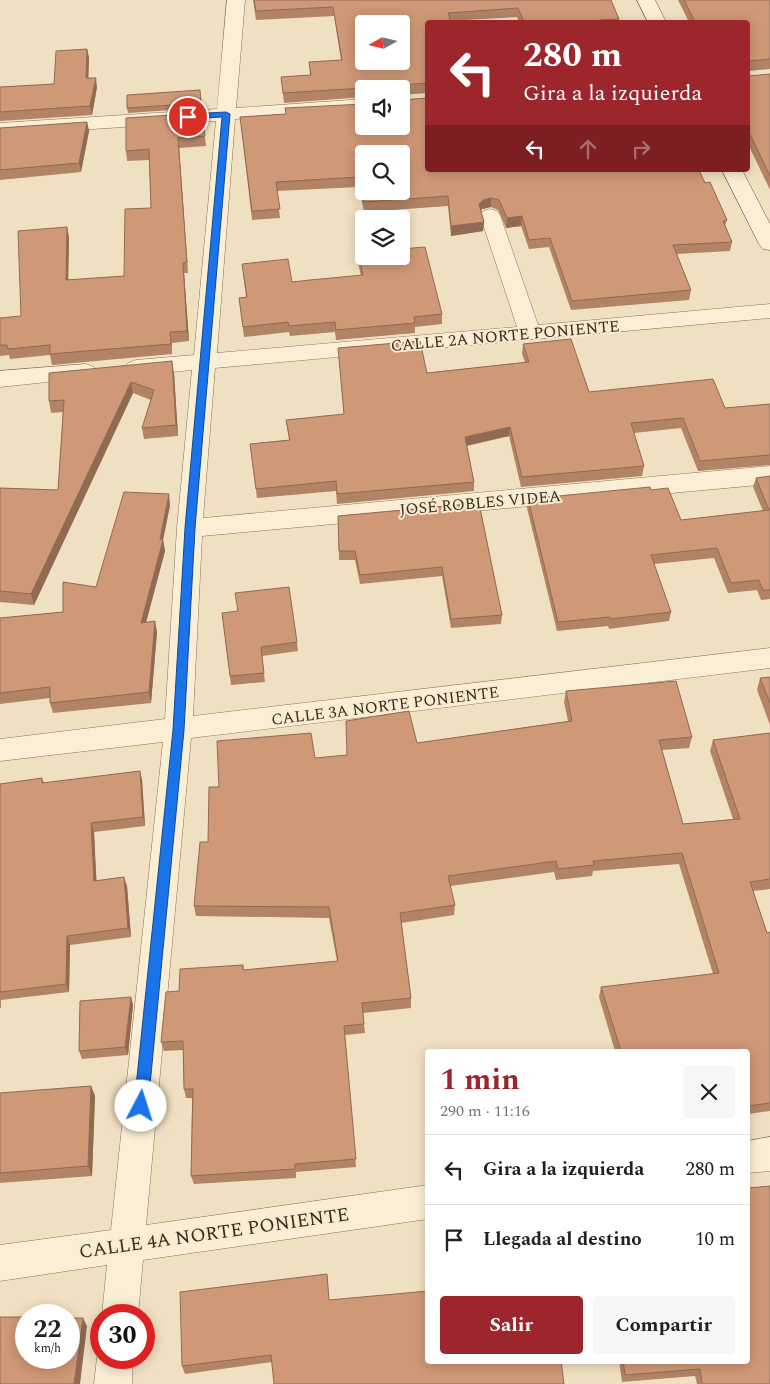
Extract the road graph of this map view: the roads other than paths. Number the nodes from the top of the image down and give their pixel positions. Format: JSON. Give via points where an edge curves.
{"nodes":[{"id":1,"x":236,"y":0,"type":"edge"},
{"id":2,"x":646,"y":0,"type":"edge"},
{"id":3,"x":656,"y":20,"type":"edge"},
{"id":4,"x":355,"y":106,"type":"edge"},
{"id":5,"x":226,"y":114,"type":"junction"},
{"id":6,"x":0,"y":129,"type":"edge"},
{"id":7,"x":733,"y":172,"type":"edge"},
{"id":8,"x":490,"y":215,"type":"edge"},
{"id":9,"x":770,"y":244,"type":"edge"},
{"id":10,"x":770,"y":311,"type":"edge"},
{"id":11,"x":530,"y":333,"type":"junction"},
{"id":12,"x":204,"y":362,"type":"junction"},
{"id":13,"x":0,"y":379,"type":"edge"},
{"id":14,"x":770,"y":475,"type":"edge"},
{"id":15,"x":190,"y":528,"type":"junction"},
{"id":16,"x":770,"y":658,"type":"edge"},
{"id":17,"x":178,"y":730,"type":"junction"},
{"id":18,"x":0,"y":750,"type":"edge"},
{"id":19,"x":770,"y":1154,"type":"edge"},
{"id":20,"x":750,"y":1157,"type":"edge"},
{"id":21,"x":425,"y":1202,"type":"edge"},
{"id":22,"x":127,"y":1244,"type":"junction"},
{"id":23,"x":0,"y":1263,"type":"edge"},
{"id":24,"x":121,"y":1304,"type":"edge"},
{"id":25,"x":114,"y":1369,"type":"edge"},
{"id":26,"x":113,"y":1384,"type":"edge"}],
"edges":[{"from":1,"to":5,"type":"street"},
{"from":2,"to":3,"type":"street"},
{"from":4,"to":5,"type":"street"},
{"from":5,"to":6,"type":"street"},
{"from":5,"to":12,"type":"street"},
{"from":7,"to":9,"type":"street"},
{"from":8,"to":11,"type":"street"},
{"from":10,"to":11,"type":"street","name":"CALLE 2A NORTE PONIENTE"},
{"from":11,"to":12,"type":"street","name":"CALLE 2A NORTE PONIENTE"},
{"from":12,"to":13,"type":"street","name":"CALLE 2A NORTE PONIENTE"},
{"from":12,"to":15,"type":"street"},
{"from":14,"to":15,"type":"street","name":"JOSÉ ROBLES VIDEA"},
{"from":15,"to":17,"type":"street"},
{"from":16,"to":17,"type":"street","name":"CALLE 3A NORTE PONIENTE"},
{"from":17,"to":18,"type":"street","name":"CALLE 3A NORTE PONIENTE"},
{"from":17,"to":22,"type":"street"},
{"from":19,"to":20,"type":"street"},
{"from":21,"to":22,"type":"street","name":"CALLE 4A NORTE PONIENTE"},
{"from":22,"to":23,"type":"street","name":"CALLE 4A NORTE PONIENTE"},
{"from":22,"to":24,"type":"street"},
{"from":25,"to":26,"type":"street"}]}
